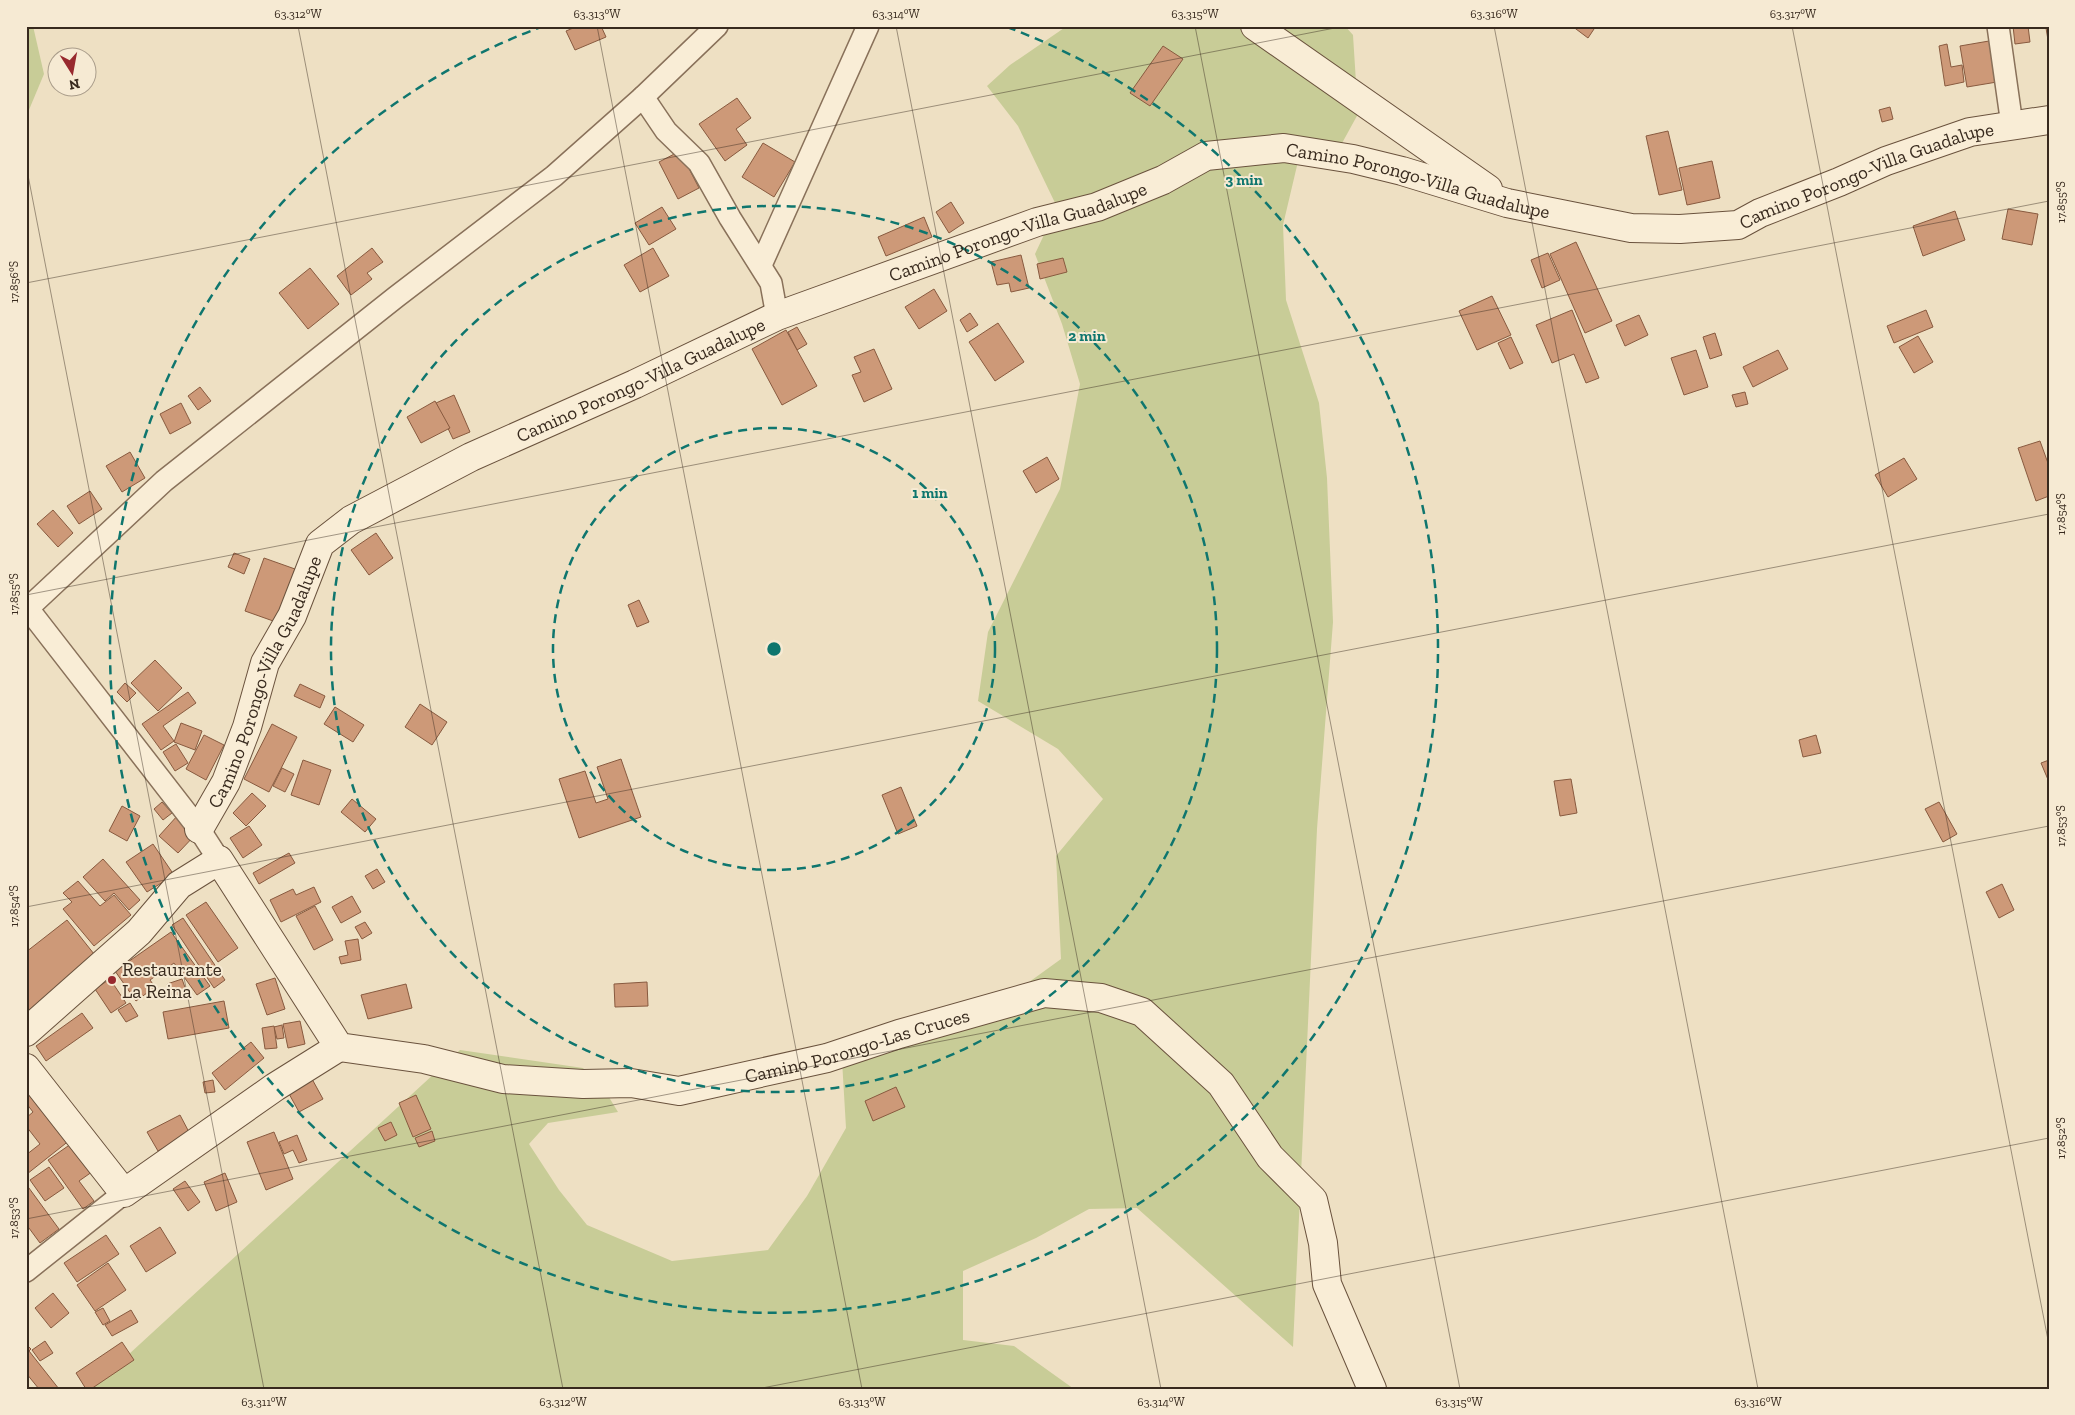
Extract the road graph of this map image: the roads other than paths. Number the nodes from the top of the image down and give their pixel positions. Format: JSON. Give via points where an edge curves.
{"nodes":[{"id":1,"x":717,"y":26,"type":"edge"},
{"id":2,"x":868,"y":26,"type":"edge"},
{"id":3,"x":1255,"y":26,"type":"edge"},
{"id":4,"x":1998,"y":26,"type":"edge"},
{"id":5,"x":643,"y":97,"type":"junction"},
{"id":6,"x":2049,"y":120,"type":"edge"},
{"id":7,"x":2012,"y":125,"type":"junction"},
{"id":8,"x":1507,"y":203,"type":"junction"},
{"id":9,"x":761,"y":265,"type":"junction"},
{"id":10,"x":777,"y":316,"type":"junction"},
{"id":11,"x":27,"y":608,"type":"edge"},
{"id":12,"x":199,"y":829,"type":"junction"},
{"id":13,"x":219,"y":860,"type":"junction"},
{"id":14,"x":26,"y":1032,"type":"edge"},
{"id":15,"x":339,"y":1047,"type":"junction"},
{"id":16,"x":26,"y":1068,"type":"edge"},
{"id":17,"x":124,"y":1193,"type":"junction"},
{"id":18,"x":26,"y":1271,"type":"edge"},
{"id":19,"x":1372,"y":1389,"type":"edge"}],
"edges":[{"from":1,"to":5,"type":"street"},
{"from":2,"to":9,"type":"street"},
{"from":3,"to":8,"type":"street"},
{"from":4,"to":7,"type":"street"},
{"from":5,"to":9,"type":"street","via":[[666,131],[699,163]]},
{"from":5,"to":11,"type":"street","via":[[554,176],[396,296],[164,481]]},
{"from":6,"to":7,"type":"street","name":"Camino Porongo-Villa Guadalupe"},
{"from":7,"to":8,"type":"street","name":"Camino Porongo-Villa Guadalupe","via":[[1970,132],[1886,161],[1738,225],[1630,228]]},
{"from":8,"to":10,"type":"street","name":"Camino Porongo-Villa Guadalupe","via":[[1402,171],[1284,148],[1206,156],[1163,180],[1097,207],[1037,222]]},
{"from":9,"to":10,"type":"street","via":[[771,283]]},
{"from":10,"to":12,"type":"street","name":"Camino Porongo-Villa Guadalupe","via":[[627,388],[471,457],[351,520],[320,544],[292,616],[265,663],[247,727],[226,782]]},
{"from":11,"to":12,"type":"street"},
{"from":12,"to":13,"type":"street"},
{"from":13,"to":14,"type":"street","via":[[179,885],[140,932]]},
{"from":13,"to":15,"type":"street"},
{"from":15,"to":17,"type":"street","via":[[275,1087]]},
{"from":15,"to":19,"type":"street","name":"Camino Porongo-Las Cruces","via":[[424,1059],[503,1079],[631,1083],[679,1091],[827,1058],[1044,993],[1102,998],[1142,1012],[1221,1084],[1270,1157],[1314,1200],[1328,1284]]},
{"from":16,"to":17,"type":"street"},
{"from":17,"to":18,"type":"street"}]}
